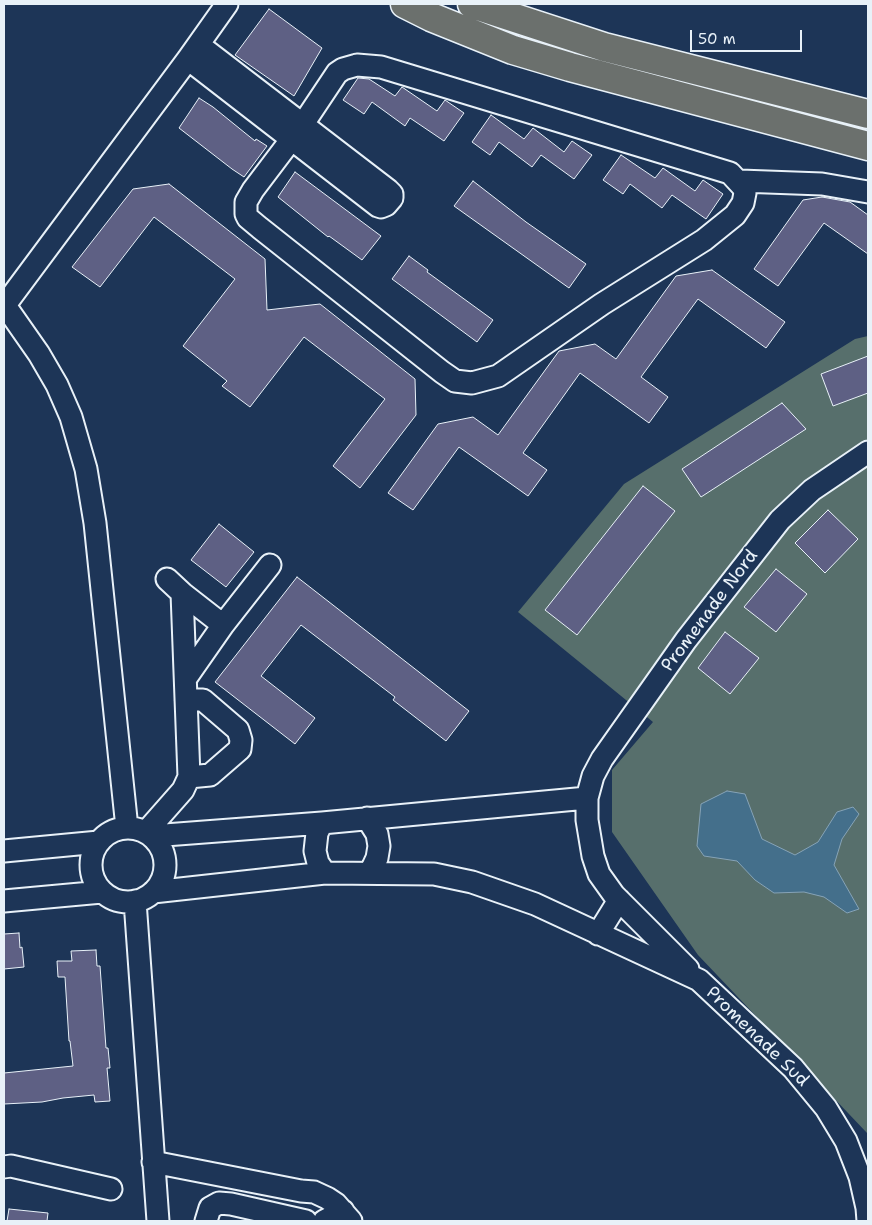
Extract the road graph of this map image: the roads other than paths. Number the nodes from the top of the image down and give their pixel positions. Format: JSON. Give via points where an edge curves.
{"nodes":[{"id":1,"x":227,"y":4,"type":"edge"},
{"id":2,"x":405,"y":4,"type":"edge"},
{"id":3,"x":472,"y":4,"type":"edge"},
{"id":4,"x":194,"y":52,"type":"junction"},
{"id":5,"x":868,"y":114,"type":"edge"},
{"id":6,"x":297,"y":131,"type":"junction"},
{"id":7,"x":868,"y":146,"type":"edge"},
{"id":8,"x":740,"y":181,"type":"junction"},
{"id":9,"x":868,"y":192,"type":"edge"},
{"id":10,"x":4,"y":304,"type":"edge"},
{"id":11,"x":868,"y":452,"type":"edge"},
{"id":12,"x":270,"y":565,"type":"dead end"},
{"id":13,"x":223,"y":625,"type":"junction"},
{"id":14,"x":186,"y":678,"type":"junction"},
{"id":15,"x":186,"y":700,"type":"junction"},
{"id":16,"x":189,"y":777,"type":"junction"},
{"id":17,"x":587,"y":798,"type":"junction"},
{"id":18,"x":367,"y":818,"type":"junction"},
{"id":19,"x":322,"y":823,"type":"junction"},
{"id":20,"x":142,"y":832,"type":"junction"},
{"id":21,"x":98,"y":842,"type":"junction"},
{"id":22,"x":4,"y":851,"type":"edge"},
{"id":23,"x":324,"y":873,"type":"junction"},
{"id":24,"x":370,"y":873,"type":"junction"},
{"id":25,"x":102,"y":892,"type":"junction"},
{"id":26,"x":144,"y":897,"type":"junction"},
{"id":27,"x":619,"y":900,"type":"junction"},
{"id":28,"x":4,"y":901,"type":"edge"},
{"id":29,"x":598,"y":934,"type":"junction"},
{"id":30,"x":699,"y":980,"type":"junction"},
{"id":31,"x":153,"y":1162,"type":"junction"},
{"id":32,"x":4,"y":1167,"type":"edge"},
{"id":33,"x":111,"y":1188,"type":"dead end"},
{"id":34,"x":347,"y":1216,"type":"edge"},
{"id":35,"x":271,"y":1218,"type":"edge"},
{"id":36,"x":158,"y":1221,"type":"edge"},
{"id":37,"x":206,"y":1221,"type":"edge"},
{"id":38,"x":306,"y":1221,"type":"edge"},
{"id":39,"x":324,"y":1221,"type":"edge"},
{"id":40,"x":868,"y":1221,"type":"edge"}],
"edges":[{"from":1,"to":4,"type":"street"},
{"from":2,"to":7,"type":"highway","via":[[513,50]]},
{"from":3,"to":5,"type":"highway","via":[[604,47]]},
{"from":4,"to":6,"type":"street"},
{"from":4,"to":10,"type":"street"},
{"from":6,"to":8,"type":"street","via":[[339,71],[370,65],[718,169]]},
{"from":6,"to":8,"type":"street","via":[[246,202],[248,218],[442,372],[463,383],[498,376],[602,304],[704,240],[735,215],[744,203],[745,193]]},
{"from":8,"to":9,"type":"street","via":[[822,184]]},
{"from":10,"to":20,"type":"street","via":[[57,385],[86,469]]},
{"from":11,"to":17,"type":"street","name":"Promenade Nord","via":[[812,490],[769,533],[686,640],[602,759]]},
{"from":12,"to":13,"type":"street"},
{"from":13,"to":14,"type":"street"},
{"from":13,"to":14,"type":"street","via":[[174,586]]},
{"from":14,"to":15,"type":"street"},
{"from":15,"to":16,"type":"street"},
{"from":15,"to":16,"type":"street","via":[[203,700],[238,730],[241,740],[240,749],[210,776]]},
{"from":16,"to":20,"type":"street","via":[[184,790]]},
{"from":17,"to":18,"type":"street"},
{"from":17,"to":27,"type":"street","via":[[593,856],[604,882]]},
{"from":18,"to":19,"type":"street"},
{"from":18,"to":24,"type":"street","via":[[380,846]]},
{"from":19,"to":20,"type":"street"},
{"from":19,"to":23,"type":"street","via":[[315,851]]},
{"from":20,"to":21,"type":"street","via":[[121,828]]},
{"from":20,"to":26,"type":"street","via":[[163,851],[165,864],[161,882]]},
{"from":21,"to":22,"type":"street"},
{"from":21,"to":25,"type":"street","via":[[92,854],[91,868],[94,881]]},
{"from":23,"to":24,"type":"street"},
{"from":23,"to":26,"type":"street"},
{"from":24,"to":29,"type":"street","name":"Promenade Sud","via":[[434,874],[472,882],[535,904]]},
{"from":25,"to":26,"type":"street","via":[[115,900]]},
{"from":25,"to":28,"type":"street"},
{"from":26,"to":31,"type":"street"},
{"from":27,"to":29,"type":"street"},
{"from":27,"to":30,"type":"street"},
{"from":29,"to":30,"type":"street","name":"Promenade Sud"},
{"from":30,"to":40,"type":"street","name":"Promenade Sud","via":[[792,1068],[826,1108],[853,1155]]},
{"from":31,"to":34,"type":"street","via":[[314,1192],[327,1198]]},
{"from":31,"to":36,"type":"street"},
{"from":32,"to":33,"type":"street"},
{"from":34,"to":39,"type":"street"},
{"from":35,"to":37,"type":"street","via":[[232,1204],[219,1204],[210,1208]]},
{"from":35,"to":38,"type":"street"}]}
